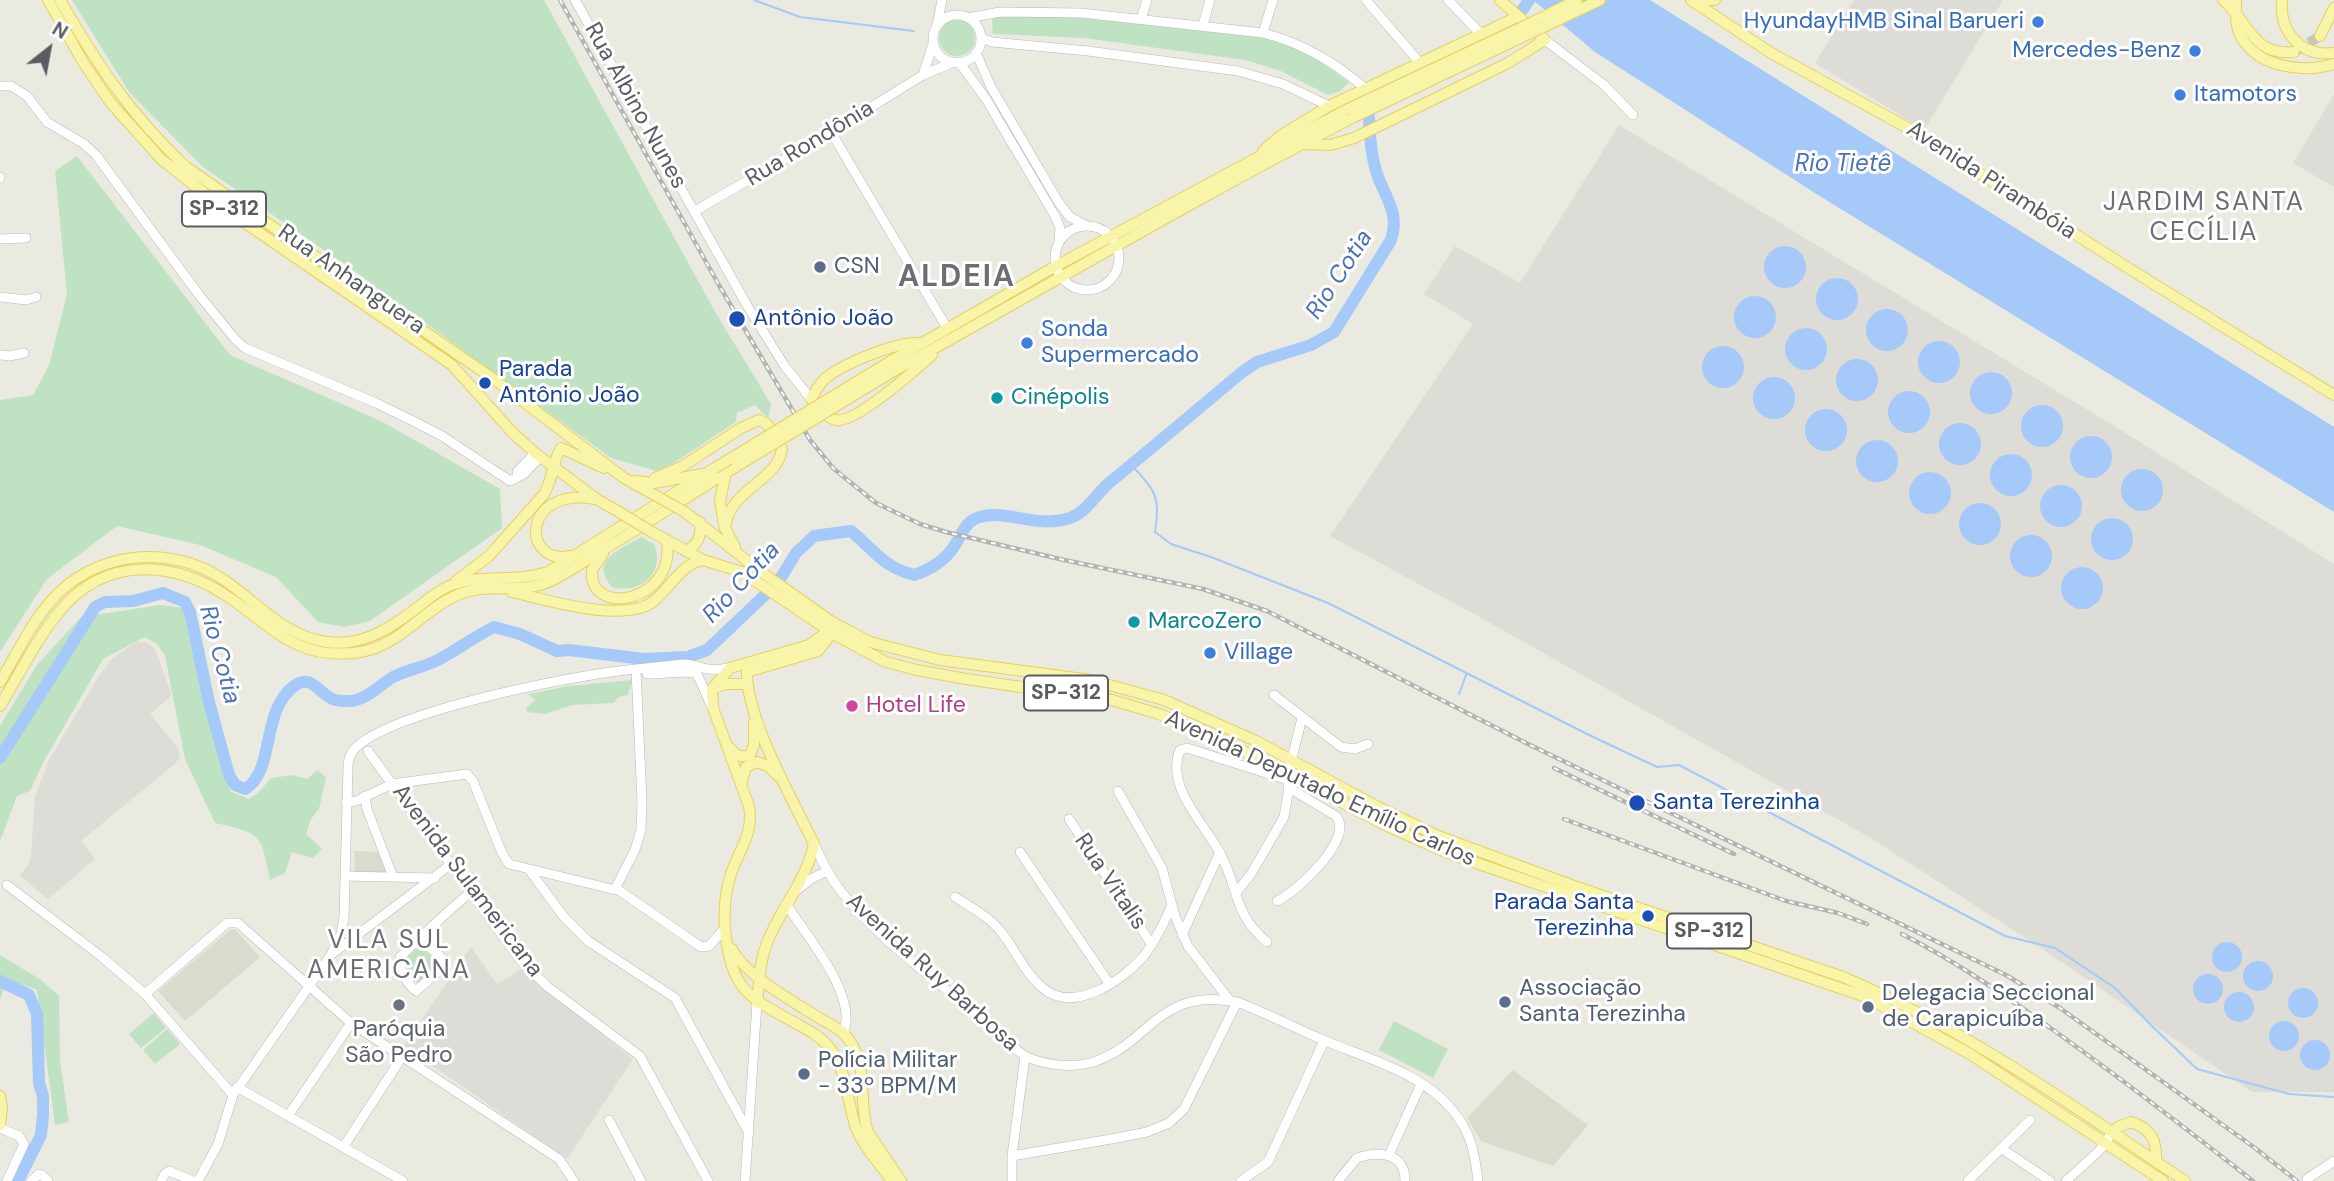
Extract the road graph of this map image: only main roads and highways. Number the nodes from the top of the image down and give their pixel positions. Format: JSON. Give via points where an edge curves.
{"nodes":[{"id":1,"x":48,"y":0,"type":"edge"},
{"id":2,"x":60,"y":0,"type":"edge"},
{"id":3,"x":1577,"y":0,"type":"edge"},
{"id":4,"x":1600,"y":0,"type":"edge"},
{"id":5,"x":1680,"y":0,"type":"edge"},
{"id":6,"x":1691,"y":0,"type":"edge"},
{"id":7,"x":1702,"y":0,"type":"edge"},
{"id":8,"x":1715,"y":0,"type":"edge"},
{"id":9,"x":2223,"y":0,"type":"edge"},
{"id":10,"x":2282,"y":0,"type":"edge"},
{"id":11,"x":1502,"y":2,"type":"edge"},
{"id":12,"x":2236,"y":6,"type":"edge"},
{"id":13,"x":2334,"y":8,"type":"edge"},
{"id":14,"x":1517,"y":17,"type":"junction"},
{"id":15,"x":1715,"y":18,"type":"junction"},
{"id":16,"x":1501,"y":24,"type":"junction"},
{"id":17,"x":2319,"y":36,"type":"tunnel mouth"},
{"id":18,"x":2294,"y":52,"type":"dead end"},
{"id":19,"x":2334,"y":54,"type":"edge"},
{"id":20,"x":2334,"y":64,"type":"edge"},
{"id":21,"x":1350,"y":114,"type":"junction"},
{"id":22,"x":1301,"y":144,"type":"junction"},
{"id":23,"x":1255,"y":159,"type":"junction"},
{"id":24,"x":1114,"y":242,"type":"junction"},
{"id":25,"x":948,"y":341,"type":"junction"},
{"id":26,"x":921,"y":343,"type":"junction"},
{"id":27,"x":894,"y":365,"type":"junction"},
{"id":28,"x":2334,"y":395,"type":"edge"},
{"id":29,"x":561,"y":448,"type":"junction"},
{"id":30,"x":538,"y":455,"type":"junction"},
{"id":31,"x":553,"y":466,"type":"junction"},
{"id":32,"x":711,"y":470,"type":"junction"},
{"id":33,"x":727,"y":472,"type":"junction"},
{"id":34,"x":624,"y":478,"type":"junction"},
{"id":35,"x":645,"y":482,"type":"junction"},
{"id":36,"x":598,"y":500,"type":"junction"},
{"id":37,"x":685,"y":512,"type":"joint"},
{"id":38,"x":700,"y":522,"type":"junction"},
{"id":39,"x":725,"y":528,"type":"junction"},
{"id":40,"x":652,"y":532,"type":"joint"},
{"id":41,"x":667,"y":541,"type":"junction"},
{"id":42,"x":614,"y":545,"type":"junction"},
{"id":43,"x":685,"y":551,"type":"junction"},
{"id":44,"x":577,"y":554,"type":"junction"},
{"id":45,"x":740,"y":556,"type":"junction"},
{"id":46,"x":702,"y":560,"type":"junction"},
{"id":47,"x":756,"y":574,"type":"junction"},
{"id":48,"x":448,"y":586,"type":"junction"},
{"id":49,"x":489,"y":587,"type":"junction"},
{"id":50,"x":832,"y":628,"type":"junction"},
{"id":51,"x":813,"y":648,"type":"junction"},
{"id":52,"x":858,"y":649,"type":"junction"},
{"id":53,"x":729,"y":668,"type":"junction"},
{"id":54,"x":0,"y":682,"type":"edge"},
{"id":55,"x":743,"y":684,"type":"junction"},
{"id":56,"x":712,"y":689,"type":"junction"},
{"id":57,"x":0,"y":706,"type":"edge"},
{"id":58,"x":755,"y":719,"type":"junction"},
{"id":59,"x":721,"y":730,"type":"junction"},
{"id":60,"x":785,"y":783,"type":"junction"},
{"id":61,"x":741,"y":786,"type":"junction"},
{"id":62,"x":726,"y":932,"type":"junction"},
{"id":63,"x":760,"y":978,"type":"junction"},
{"id":64,"x":757,"y":1003,"type":"junction"},
{"id":65,"x":854,"y":1050,"type":"junction"},
{"id":66,"x":836,"y":1058,"type":"junction"},
{"id":67,"x":860,"y":1068,"type":"junction"},
{"id":68,"x":842,"y":1073,"type":"junction"},
{"id":69,"x":0,"y":1096,"type":"edge"},
{"id":70,"x":0,"y":1127,"type":"edge"},
{"id":71,"x":2108,"y":1138,"type":"junction"},
{"id":72,"x":2156,"y":1162,"type":"junction"},
{"id":73,"x":892,"y":1181,"type":"edge"},
{"id":74,"x":901,"y":1181,"type":"edge"},
{"id":75,"x":2163,"y":1181,"type":"edge"},
{"id":76,"x":2185,"y":1181,"type":"edge"}],
"edges":[{"from":1,"to":30,"type":"main road","name":"Rua Anhanguera","number":"SP-312","via":[[110,102],[161,159],[222,208],[452,365]]},
{"from":2,"to":34,"type":"main road","name":"Rua Anhanguera","number":"SP-312","via":[[125,103],[186,166],[495,380]]},
{"from":3,"to":21,"type":"main road","bridge":true},
{"from":4,"to":21,"type":"main road","bridge":true},
{"from":5,"to":15,"type":"main road"},
{"from":6,"to":15,"type":"main road"},
{"from":7,"to":8,"type":"main road"},
{"from":9,"to":12,"type":"main road"},
{"from":10,"to":19,"type":"main road","via":[[2283,23],[2296,43],[2321,55]]},
{"from":11,"to":14,"type":"main road"},
{"from":11,"to":16,"type":"main road","via":[[1506,15]]},
{"from":12,"to":18,"type":"main road","via":[[2246,30],[2259,43],[2275,52]]},
{"from":12,"to":20,"type":"main road","via":[[2241,37],[2262,58],[2290,67]]},
{"from":13,"to":17,"type":"main road"},
{"from":14,"to":16,"type":"main road"},
{"from":14,"to":22,"type":"main road","via":[[1545,40],[1512,61],[1354,138],[1330,145]]},
{"from":15,"to":28,"type":"main road","name":"Avenida Pirambóia","via":[[1908,128]]},
{"from":16,"to":23,"type":"main road","via":[[1329,106],[1280,136]]},
{"from":21,"to":22,"type":"main road"},
{"from":21,"to":23,"type":"main road"},
{"from":22,"to":24,"type":"main road"},
{"from":23,"to":24,"type":"main road"},
{"from":24,"to":25,"type":"main road"},
{"from":24,"to":26,"type":"main road","via":[[1056,266]]},
{"from":25,"to":26,"type":"main road","via":[[848,419],[831,418],[811,399],[826,377],[852,362],[891,347]]},
{"from":25,"to":27,"type":"main road"},
{"from":26,"to":27,"type":"main road"},
{"from":27,"to":32,"type":"main road","bridge":true},
{"from":27,"to":33,"type":"main road","bridge":true},
{"from":29,"to":30,"type":"main road"},
{"from":29,"to":31,"type":"main road"},
{"from":29,"to":34,"type":"main road"},
{"from":30,"to":31,"type":"main road","name":"Rua Anhanguera","number":"SP-312"},
{"from":31,"to":36,"type":"main road","name":"Rua Anhanguera","number":"SP-312"},
{"from":31,"to":48,"type":"main road","via":[[550,485],[539,500],[489,556]]},
{"from":32,"to":35,"type":"main road"},
{"from":32,"to":44,"type":"main road"},
{"from":33,"to":39,"type":"main road","via":[[720,500]]},
{"from":33,"to":42,"type":"main road"},
{"from":34,"to":35,"type":"main road"},
{"from":34,"to":37,"type":"main road","name":"Rua Anhanguera","number":"SP-312","bridge":true},
{"from":35,"to":39,"type":"main road","via":[[683,466],[747,424],[759,420],[767,424],[782,455],[736,500]]},
{"from":36,"to":40,"type":"main road","name":"Rua Anhanguera","number":"SP-312","bridge":true},
{"from":36,"to":44,"type":"main road","via":[[564,498],[538,520],[540,546],[556,556]]},
{"from":37,"to":38,"type":"main road","name":"Avenida Deputado Emílio Carlos","number":"SP-312"},
{"from":38,"to":43,"type":"main road","via":[[697,543]]},
{"from":38,"to":45,"type":"main road","name":"Avenida Deputado Emílio Carlos","number":"SP-312"},
{"from":39,"to":45,"type":"main road"},
{"from":40,"to":41,"type":"main road","name":"Avenida Deputado Emílio Carlos","number":"SP-312"},
{"from":41,"to":42,"type":"main road","via":[[667,563],[658,580],[629,598],[611,598],[593,583],[595,563]]},
{"from":41,"to":43,"type":"main road","name":"Avenida Deputado Emílio Carlos","number":"SP-312"},
{"from":42,"to":49,"type":"main road","via":[[544,583]]},
{"from":43,"to":46,"type":"main road","name":"Avenida Deputado Emílio Carlos","number":"SP-312"},
{"from":44,"to":48,"type":"main road","via":[[536,576]]},
{"from":45,"to":47,"type":"main road","name":"Avenida Deputado Emílio Carlos","number":"SP-312"},
{"from":46,"to":47,"type":"main road","name":"Avenida Deputado Emílio Carlos","number":"SP-312"},
{"from":46,"to":49,"type":"main road","via":[[691,563],[645,607],[626,611]]},
{"from":47,"to":50,"type":"main road","name":"Avenida Deputado Emílio Carlos","number":"SP-312"},
{"from":48,"to":54,"type":"main road","via":[[377,634],[337,643],[306,638],[287,628],[224,579],[193,564],[156,556],[114,560],[80,576],[51,601]]},
{"from":49,"to":57,"type":"main road","via":[[448,599],[374,648],[323,654],[285,639],[191,576],[153,568],[118,573],[85,588],[59,612]]},
{"from":50,"to":51,"type":"main road"},
{"from":50,"to":52,"type":"main road","name":"Avenida Deputado Emílio Carlos","number":"SP-312"},
{"from":50,"to":71,"type":"main road","name":"Avenida Deputado Emílio Carlos","number":"SP-312","via":[[923,657],[1091,680],[1145,694],[1228,727],[1455,844],[1882,994],[2000,1058]]},
{"from":51,"to":52,"type":"main road","via":[[838,645]]},
{"from":51,"to":53,"type":"main road"},
{"from":51,"to":55,"type":"main road","via":[[804,656],[747,672]]},
{"from":52,"to":71,"type":"main road","name":"Avenida Deputado Emílio Carlos","number":"SP-312","via":[[917,670],[1128,704],[1200,730],[1288,780],[1450,854],[1866,997]]},
{"from":53,"to":55,"type":"main road","name":"Avenida Ruy Barbosa"},
{"from":53,"to":56,"type":"main road"},
{"from":55,"to":56,"type":"main road"},
{"from":55,"to":58,"type":"main road","name":"Avenida Ruy Barbosa"},
{"from":56,"to":59,"type":"main road"},
{"from":58,"to":59,"type":"main road","via":[[750,755],[737,755]]},
{"from":58,"to":60,"type":"main road","name":"Avenida Ruy Barbosa"},
{"from":59,"to":61,"type":"main road"},
{"from":60,"to":61,"type":"main road","via":[[757,762],[746,767]]},
{"from":60,"to":63,"type":"main road","name":"Avenida Ruy Barbosa","via":[[814,844],[767,942]]},
{"from":61,"to":62,"type":"main road","via":[[751,826],[730,878]]},
{"from":62,"to":63,"type":"main road","via":[[738,960]]},
{"from":62,"to":64,"type":"main road","via":[[737,979]]},
{"from":63,"to":64,"type":"main road"},
{"from":63,"to":65,"type":"main road","via":[[843,1033]]},
{"from":64,"to":66,"type":"main road","via":[[813,1033]]},
{"from":65,"to":66,"type":"main road"},
{"from":65,"to":67,"type":"main road"},
{"from":66,"to":68,"type":"main road"},
{"from":67,"to":68,"type":"main road"},
{"from":67,"to":74,"type":"main road","via":[[865,1124]]},
{"from":68,"to":73,"type":"main road","via":[[860,1137]]},
{"from":69,"to":70,"type":"main road"},
{"from":71,"to":72,"type":"main road","name":"Avenida Deputado Emílio Carlos","number":"SP-312"},
{"from":71,"to":72,"type":"main road","via":[[2131,1122],[2143,1127],[2155,1140]]},
{"from":71,"to":75,"type":"main road","name":"Avenida Deputado Emílio Carlos","number":"SP-312"},
{"from":72,"to":76,"type":"main road","name":"Avenida Deputado Emílio Carlos","number":"SP-312"}]}
